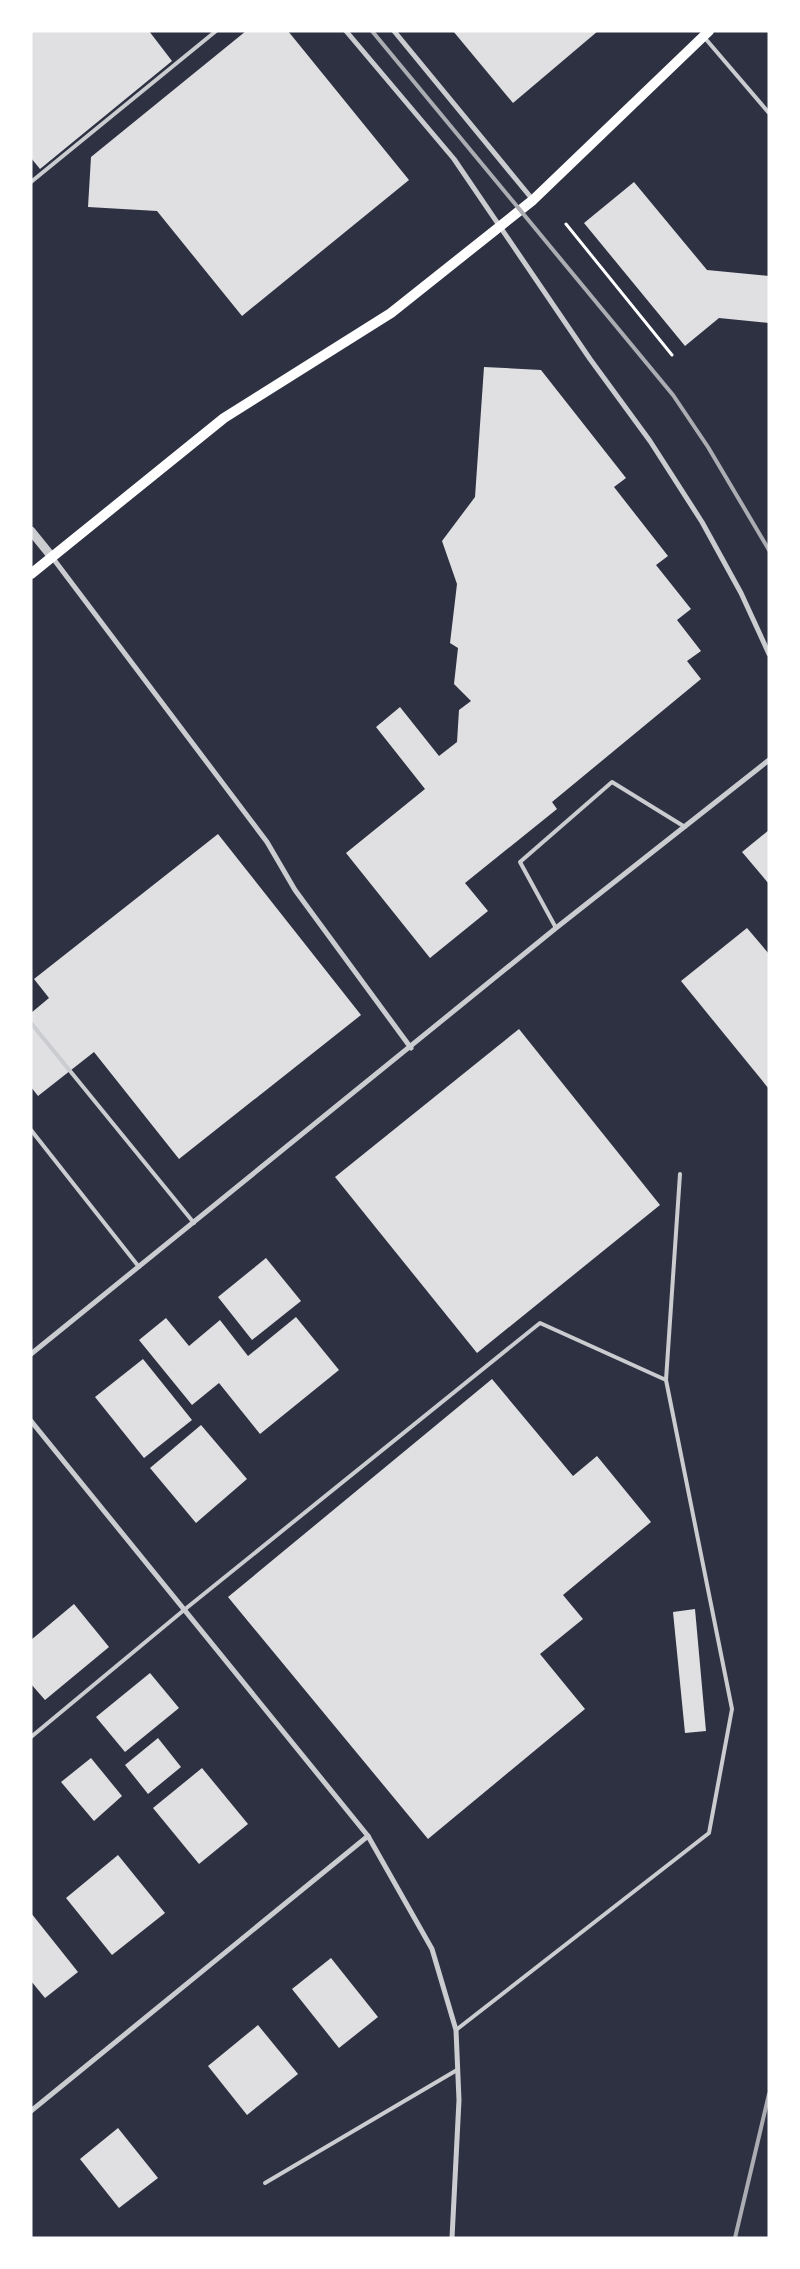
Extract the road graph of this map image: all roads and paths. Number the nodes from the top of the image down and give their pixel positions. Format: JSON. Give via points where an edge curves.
{"nodes":[{"id":1,"x":216,"y":31,"type":"edge"},
{"id":2,"x":346,"y":31,"type":"edge"},
{"id":3,"x":394,"y":31,"type":"edge"},
{"id":4,"x":706,"y":34,"type":"edge"},
{"id":5,"x":769,"y":113,"type":"edge"},
{"id":6,"x":31,"y":182,"type":"edge"},
{"id":7,"x":533,"y":200,"type":"junction"},
{"id":8,"x":566,"y":224,"type":"dead end"},
{"id":9,"x":500,"y":225,"type":"junction"},
{"id":10,"x":672,"y":356,"type":"dead end"},
{"id":11,"x":31,"y":531,"type":"edge"},
{"id":12,"x":52,"y":557,"type":"junction"},
{"id":13,"x":31,"y":574,"type":"edge"},
{"id":14,"x":769,"y":654,"type":"edge"},
{"id":15,"x":769,"y":760,"type":"edge"},
{"id":16,"x":686,"y":827,"type":"junction"},
{"id":17,"x":556,"y":928,"type":"junction"},
{"id":18,"x":31,"y":1023,"type":"edge"},
{"id":19,"x":411,"y":1048,"type":"junction"},
{"id":20,"x":31,"y":1130,"type":"edge"},
{"id":21,"x":680,"y":1174,"type":"dead end"},
{"id":22,"x":194,"y":1222,"type":"junction"},
{"id":23,"x":139,"y":1266,"type":"junction"},
{"id":24,"x":31,"y":1354,"type":"edge"},
{"id":25,"x":666,"y":1380,"type":"junction"},
{"id":26,"x":31,"y":1421,"type":"edge"},
{"id":27,"x":184,"y":1610,"type":"junction"},
{"id":28,"x":31,"y":1737,"type":"edge"},
{"id":29,"x":368,"y":1836,"type":"junction"},
{"id":30,"x":456,"y":2030,"type":"junction"},
{"id":31,"x":457,"y":2070,"type":"junction"},
{"id":32,"x":31,"y":2111,"type":"edge"},
{"id":33,"x":265,"y":2184,"type":"dead end"},
{"id":34,"x":452,"y":2238,"type":"edge"}],
"edges":[{"from":1,"to":6,"type":"lane"},
{"from":2,"to":9,"type":"street","via":[[454,160]]},
{"from":3,"to":7,"type":"street"},
{"from":4,"to":5,"type":"lane"},
{"from":4,"to":7,"type":"main road"},
{"from":7,"to":9,"type":"main road"},
{"from":8,"to":10,"type":"path"},
{"from":9,"to":12,"type":"main road","via":[[392,313],[224,418]]},
{"from":9,"to":14,"type":"street","via":[[590,359],[650,441],[702,522],[742,593]]},
{"from":11,"to":12,"type":"street"},
{"from":12,"to":13,"type":"main road"},
{"from":12,"to":19,"type":"street","via":[[267,842],[295,890]]},
{"from":15,"to":16,"type":"street"},
{"from":16,"to":17,"type":"street"},
{"from":16,"to":17,"type":"lane","via":[[612,782],[520,862]]},
{"from":17,"to":19,"type":"street"},
{"from":18,"to":22,"type":"lane"},
{"from":19,"to":22,"type":"street"},
{"from":20,"to":23,"type":"lane"},
{"from":21,"to":25,"type":"lane"},
{"from":22,"to":23,"type":"street"},
{"from":23,"to":24,"type":"street"},
{"from":25,"to":27,"type":"lane","via":[[540,1323]]},
{"from":25,"to":30,"type":"lane","via":[[732,1709],[710,1833]]},
{"from":26,"to":27,"type":"street"},
{"from":27,"to":28,"type":"lane"},
{"from":27,"to":29,"type":"street"},
{"from":29,"to":30,"type":"street","via":[[432,1949]]},
{"from":29,"to":32,"type":"street"},
{"from":30,"to":31,"type":"street"},
{"from":31,"to":33,"type":"lane"},
{"from":31,"to":34,"type":"street","via":[[459,2100]]}]}
